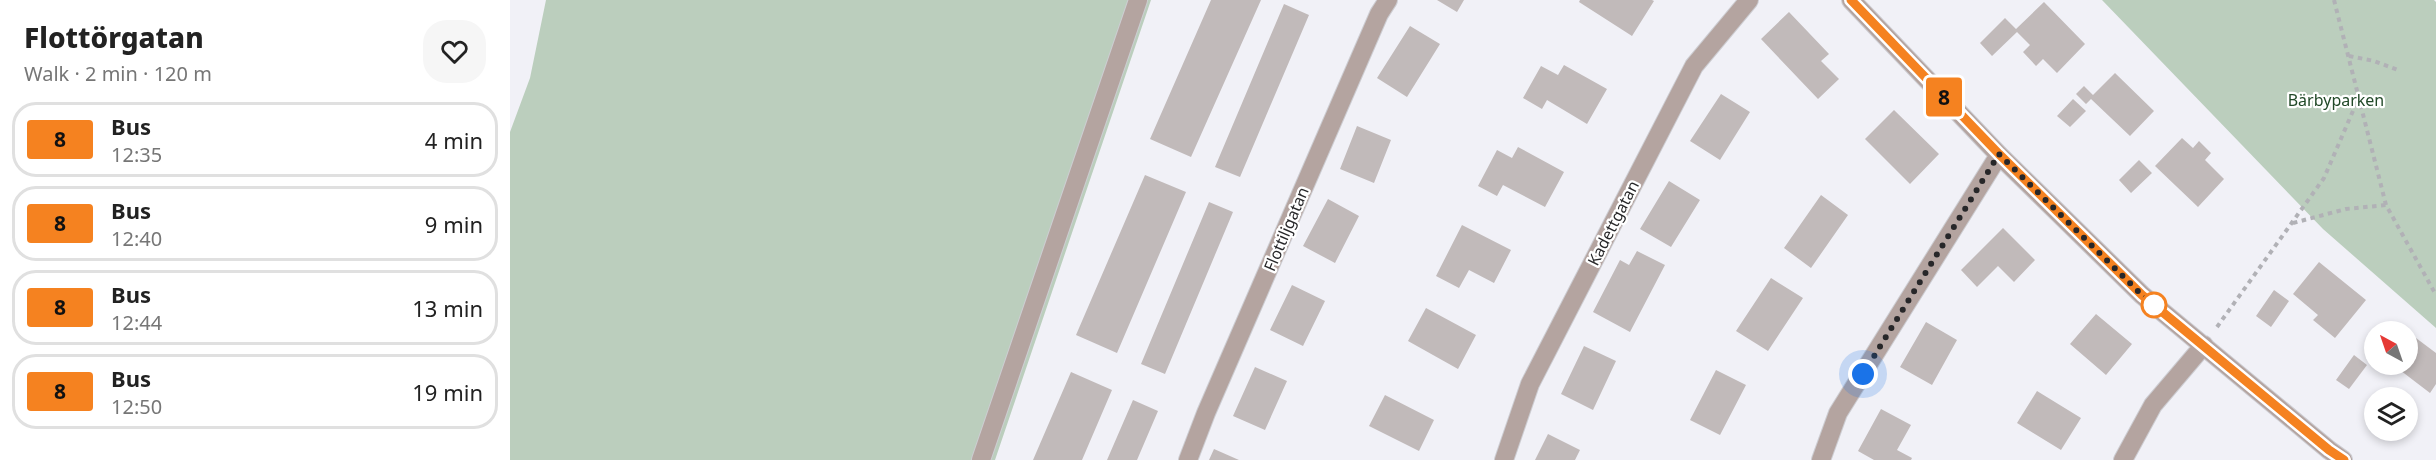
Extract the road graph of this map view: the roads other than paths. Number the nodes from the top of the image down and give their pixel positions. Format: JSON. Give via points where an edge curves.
{"nodes":[{"id":1,"x":1138,"y":0,"type":"edge"},
{"id":2,"x":1388,"y":0,"type":"edge"},
{"id":3,"x":1749,"y":0,"type":"edge"},
{"id":4,"x":1851,"y":0,"type":"edge"},
{"id":5,"x":1999,"y":154,"type":"junction"},
{"id":6,"x":2204,"y":345,"type":"junction"},
{"id":7,"x":981,"y":460,"type":"edge"},
{"id":8,"x":1188,"y":460,"type":"edge"},
{"id":9,"x":1504,"y":460,"type":"edge"},
{"id":10,"x":1821,"y":460,"type":"edge"},
{"id":11,"x":2123,"y":460,"type":"edge"},
{"id":12,"x":2343,"y":460,"type":"edge"}],
"edges":[{"from":1,"to":7,"type":"street"},
{"from":2,"to":8,"type":"street","name":"Flottiljgatan"},
{"from":3,"to":9,"type":"street","name":"Kadettgatan","via":[[1694,66],[1530,384]]},
{"from":4,"to":5,"type":"street"},
{"from":5,"to":6,"type":"street","via":[[2142,295]]},
{"from":5,"to":10,"type":"street","via":[[1838,413]]},
{"from":6,"to":11,"type":"street","via":[[2153,405]]},
{"from":6,"to":12,"type":"street"}]}
